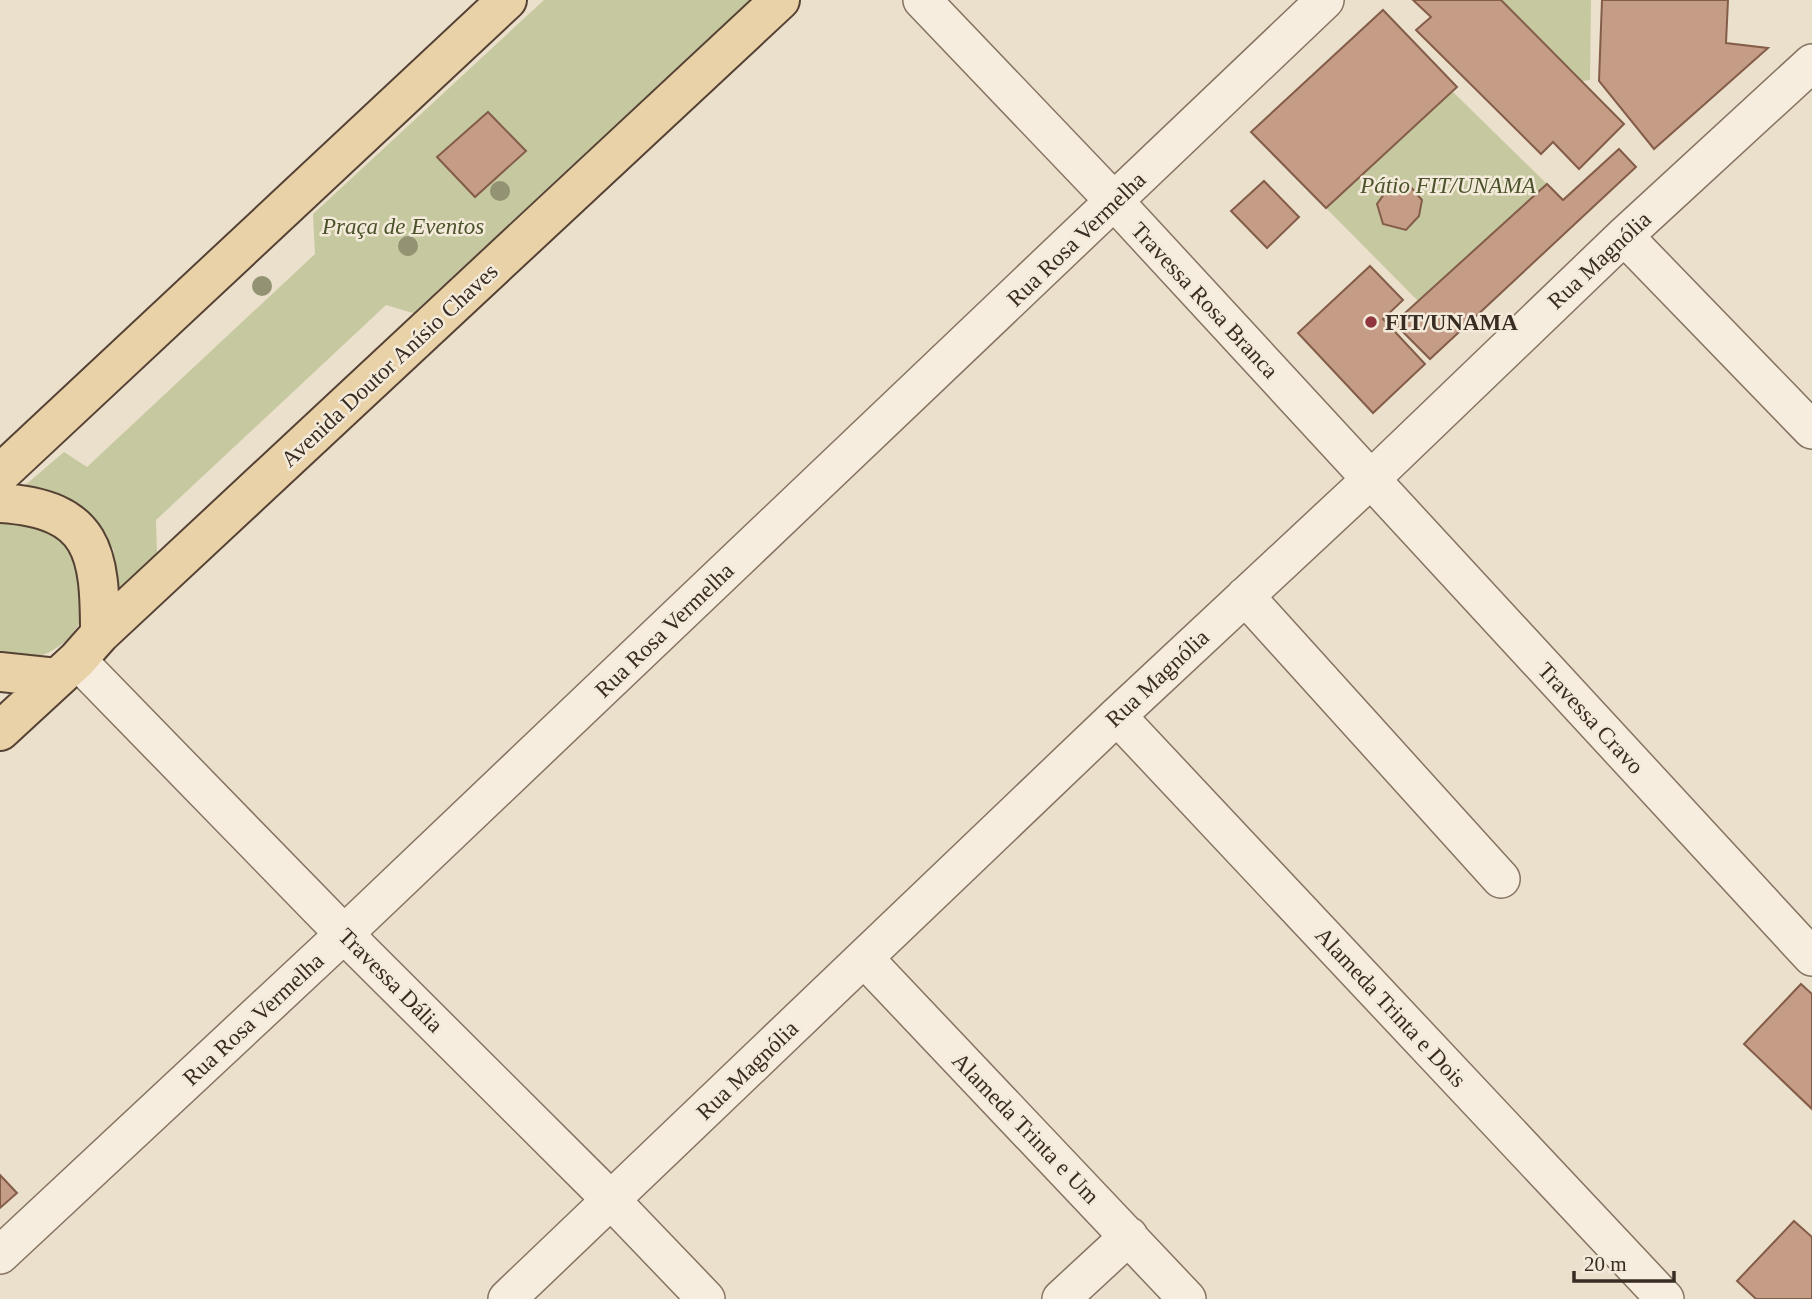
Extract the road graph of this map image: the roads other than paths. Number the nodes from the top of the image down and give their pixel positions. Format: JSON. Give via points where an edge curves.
{"nodes":[{"id":1,"x":507,"y":0,"type":"edge"},
{"id":2,"x":780,"y":0,"type":"edge"},
{"id":3,"x":922,"y":0,"type":"edge"},
{"id":4,"x":1325,"y":0,"type":"edge"},
{"id":5,"x":1812,"y":63,"type":"edge"},
{"id":6,"x":1115,"y":202,"type":"junction"},
{"id":7,"x":1624,"y":236,"type":"junction"},
{"id":8,"x":1812,"y":430,"type":"edge"},
{"id":9,"x":0,"y":474,"type":"edge"},
{"id":10,"x":1371,"y":478,"type":"junction"},
{"id":11,"x":0,"y":503,"type":"edge"},
{"id":12,"x":1245,"y":596,"type":"junction"},
{"id":13,"x":78,"y":657,"type":"junction"},
{"id":14,"x":0,"y":672,"type":"edge"},
{"id":15,"x":1117,"y":716,"type":"junction"},
{"id":16,"x":0,"y":731,"type":"edge"},
{"id":17,"x":1501,"y":879,"type":"dead end"},
{"id":18,"x":344,"y":934,"type":"junction"},
{"id":19,"x":1812,"y":957,"type":"edge"},
{"id":20,"x":864,"y":958,"type":"junction"},
{"id":21,"x":611,"y":1200,"type":"junction"},
{"id":22,"x":1129,"y":1236,"type":"junction"},
{"id":23,"x":0,"y":1255,"type":"edge"},
{"id":24,"x":507,"y":1299,"type":"edge"},
{"id":25,"x":706,"y":1299,"type":"edge"},
{"id":26,"x":1061,"y":1299,"type":"edge"},
{"id":27,"x":1187,"y":1299,"type":"edge"},
{"id":28,"x":1665,"y":1299,"type":"edge"}],
"edges":[{"from":1,"to":9,"type":"main road"},
{"from":2,"to":13,"type":"main road","name":"Avenida Doutor Anísio Chaves"},
{"from":3,"to":6,"type":"street","name":"Travessa Rosa Branca"},
{"from":4,"to":6,"type":"street","name":"Rua Rosa Vermelha"},
{"from":5,"to":7,"type":"street","name":"Rua Magnólia"},
{"from":6,"to":10,"type":"street","name":"Travessa Rosa Branca"},
{"from":6,"to":18,"type":"street","name":"Rua Rosa Vermelha"},
{"from":7,"to":8,"type":"street"},
{"from":7,"to":10,"type":"street","name":"Rua Magnólia"},
{"from":10,"to":12,"type":"street","name":"Rua Magnólia"},
{"from":10,"to":19,"type":"street","name":"Travessa Cravo"},
{"from":11,"to":13,"type":"main road","via":[[21,504],[63,519],[81,532],[91,547],[96,564]]},
{"from":12,"to":15,"type":"street","name":"Rua Magnólia"},
{"from":12,"to":17,"type":"street"},
{"from":13,"to":14,"type":"main road"},
{"from":13,"to":16,"type":"main road","name":"Avenida Doutor Anísio Chaves"},
{"from":13,"to":18,"type":"street","name":"Travessa Dália"},
{"from":15,"to":20,"type":"street","name":"Rua Magnólia"},
{"from":15,"to":28,"type":"street","name":"Alameda Trinta e Dois"},
{"from":18,"to":21,"type":"street","name":"Travessa Dália"},
{"from":18,"to":23,"type":"street","name":"Rua Rosa Vermelha"},
{"from":20,"to":21,"type":"street","name":"Rua Magnólia"},
{"from":20,"to":22,"type":"street","name":"Alameda Trinta e Um"},
{"from":21,"to":24,"type":"street","name":"Rua Magnólia"},
{"from":21,"to":25,"type":"street","name":"Travessa Dália"},
{"from":22,"to":26,"type":"street"},
{"from":22,"to":27,"type":"street","name":"Alameda Trinta e Um"}]}
